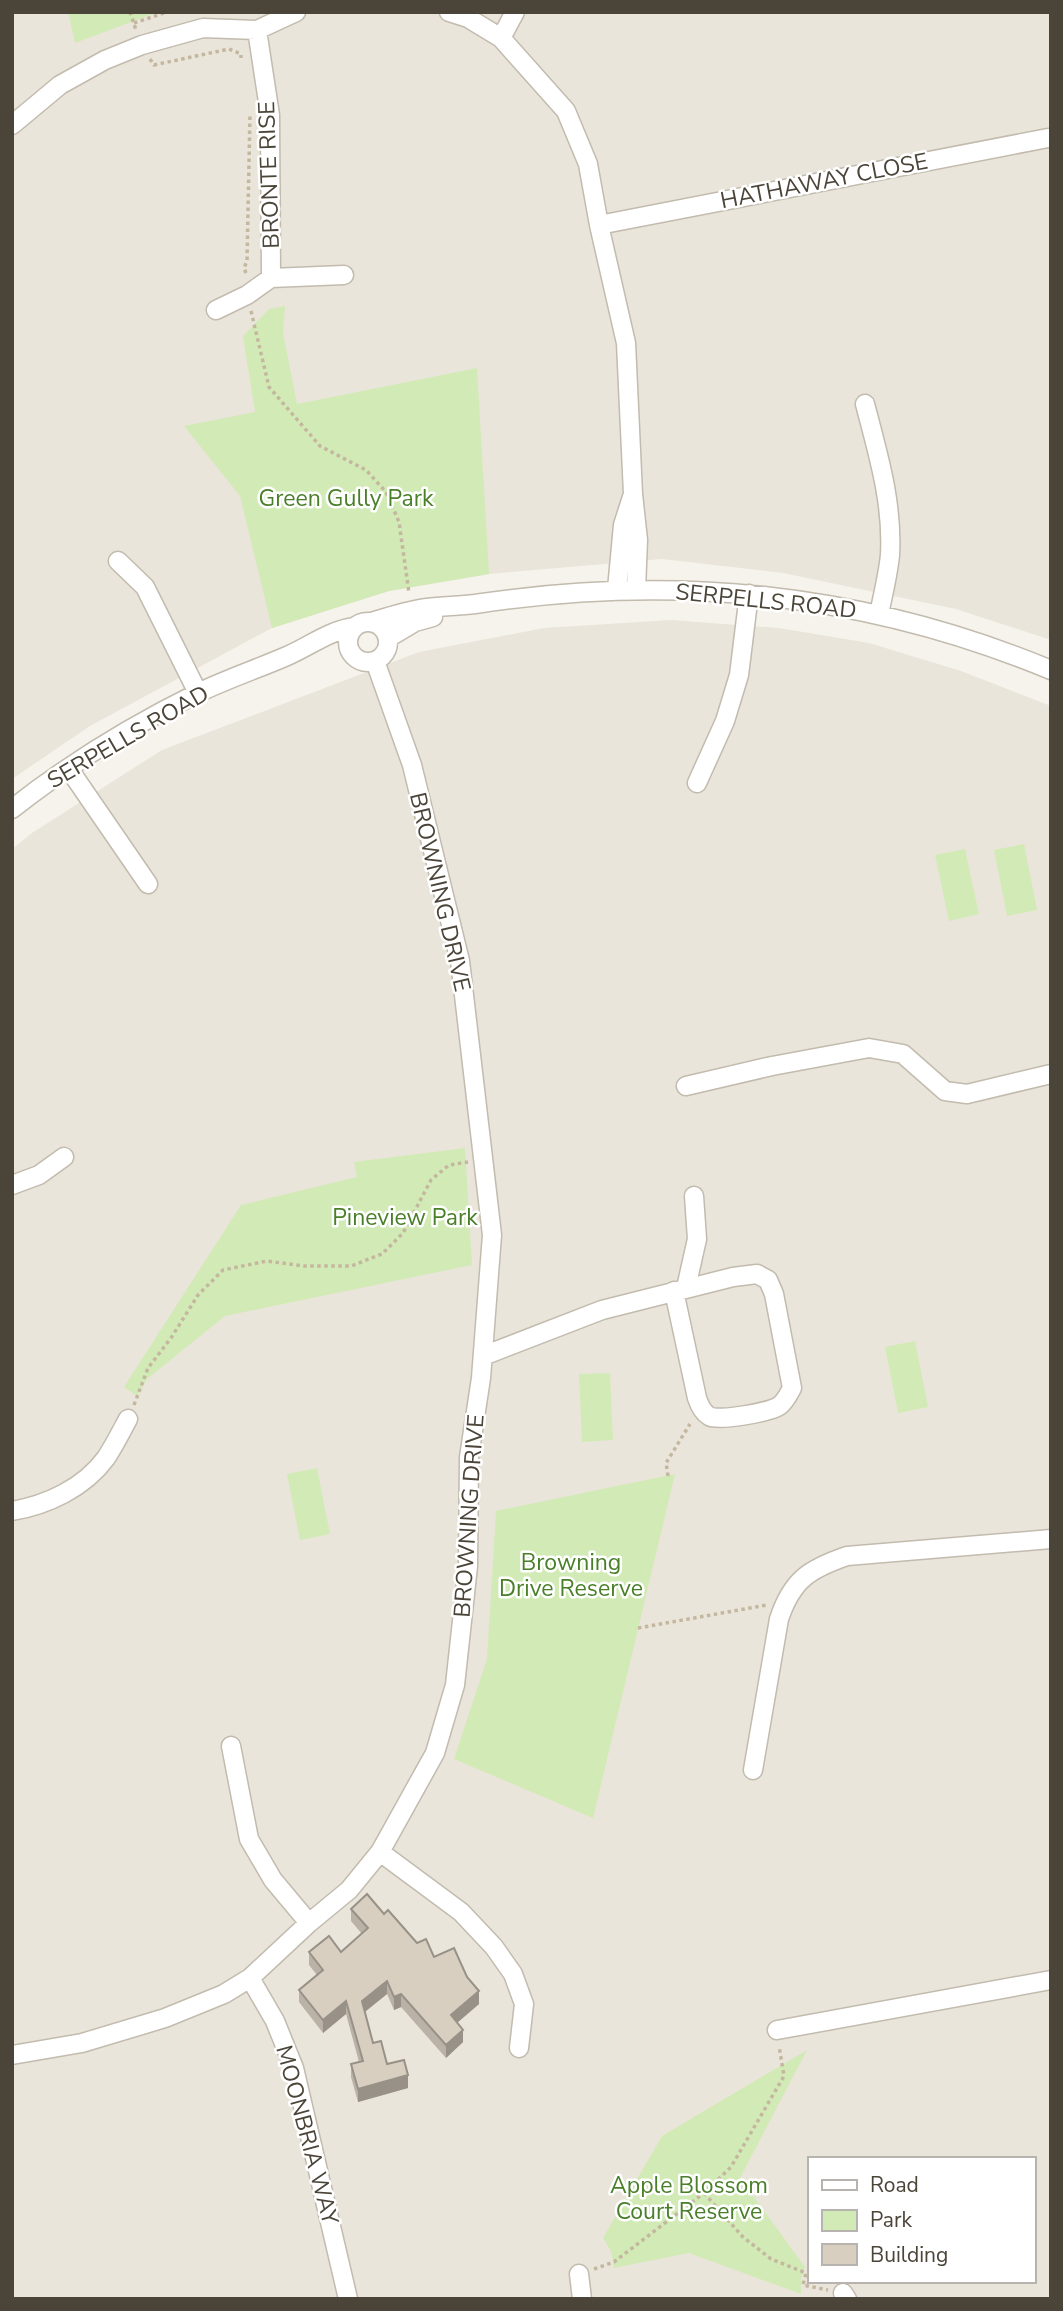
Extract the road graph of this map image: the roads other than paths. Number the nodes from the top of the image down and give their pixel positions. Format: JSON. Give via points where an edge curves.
{"nodes":[{"id":1,"x":296,"y":12,"type":"edge"},
{"id":2,"x":449,"y":12,"type":"edge"},
{"id":3,"x":515,"y":12,"type":"edge"},
{"id":4,"x":257,"y":30,"type":"junction"},
{"id":5,"x":501,"y":38,"type":"junction"},
{"id":6,"x":12,"y":125,"type":"edge"},
{"id":7,"x":1048,"y":138,"type":"dead end"},
{"id":8,"x":599,"y":225,"type":"junction"},
{"id":9,"x":344,"y":275,"type":"dead end"},
{"id":10,"x":271,"y":278,"type":"junction"},
{"id":11,"x":216,"y":310,"type":"dead end"},
{"id":12,"x":865,"y":404,"type":"dead end"},
{"id":13,"x":633,"y":494,"type":"junction"},
{"id":14,"x":118,"y":561,"type":"dead end"},
{"id":15,"x":617,"y":589,"type":"junction"},
{"id":16,"x":636,"y":589,"type":"junction"},
{"id":17,"x":749,"y":594,"type":"junction"},
{"id":18,"x":473,"y":604,"type":"junction"},
{"id":19,"x":879,"y":614,"type":"junction"},
{"id":20,"x":363,"y":624,"type":"junction"},
{"id":21,"x":387,"y":638,"type":"junction"},
{"id":22,"x":349,"y":649,"type":"junction"},
{"id":23,"x":286,"y":656,"type":"junction"},
{"id":24,"x":374,"y":661,"type":"junction"},
{"id":25,"x":1051,"y":670,"type":"edge"},
{"id":26,"x":198,"y":693,"type":"junction"},
{"id":27,"x":69,"y":769,"type":"junction"},
{"id":28,"x":697,"y":783,"type":"dead end"},
{"id":29,"x":12,"y":809,"type":"edge"},
{"id":30,"x":148,"y":884,"type":"dead end"},
{"id":31,"x":1051,"y":1074,"type":"edge"},
{"id":32,"x":686,"y":1086,"type":"dead end"},
{"id":33,"x":64,"y":1157,"type":"dead end"},
{"id":34,"x":12,"y":1185,"type":"edge"},
{"id":35,"x":694,"y":1196,"type":"dead end"},
{"id":36,"x":680,"y":1290,"type":"junction"},
{"id":37,"x":483,"y":1356,"type":"junction"},
{"id":38,"x":128,"y":1419,"type":"road end"},
{"id":39,"x":12,"y":1511,"type":"edge"},
{"id":40,"x":1051,"y":1539,"type":"edge"},
{"id":41,"x":231,"y":1746,"type":"dead end"},
{"id":42,"x":753,"y":1770,"type":"dead end"},
{"id":43,"x":380,"y":1852,"type":"junction"},
{"id":44,"x":309,"y":1923,"type":"junction"},
{"id":45,"x":250,"y":1978,"type":"junction"},
{"id":46,"x":1051,"y":1980,"type":"edge"},
{"id":47,"x":777,"y":2030,"type":"road end"},
{"id":48,"x":519,"y":2048,"type":"dead end"},
{"id":49,"x":12,"y":2055,"type":"edge"},
{"id":50,"x":579,"y":2274,"type":"road end"},
{"id":51,"x":348,"y":2299,"type":"edge"},
{"id":52,"x":582,"y":2299,"type":"edge"}],
"edges":[{"from":1,"to":4,"type":"street"},
{"from":2,"to":5,"type":"street"},
{"from":3,"to":5,"type":"street"},
{"from":4,"to":6,"type":"street","via":[[203,28],[142,45],[60,85]]},
{"from":4,"to":10,"type":"street","name":"BRONTE RISE","via":[[270,115]]},
{"from":5,"to":8,"type":"street","via":[[566,111],[588,164]]},
{"from":7,"to":8,"type":"street","name":"HATHAWAY CLOSE"},
{"from":8,"to":13,"type":"street","via":[[626,343]]},
{"from":9,"to":10,"type":"street","name":"BRONTE RISE"},
{"from":10,"to":11,"type":"street","name":"BRONTE RISE"},
{"from":12,"to":19,"type":"street","via":[[890,519],[889,565]]},
{"from":13,"to":15,"type":"street","via":[[623,525]]},
{"from":13,"to":16,"type":"street","via":[[638,540]]},
{"from":14,"to":26,"type":"street","via":[[145,587]]},
{"from":15,"to":16,"type":"street","name":"SERPELLS ROAD"},
{"from":15,"to":18,"type":"street","name":"SERPELLS ROAD"},
{"from":16,"to":17,"type":"street","name":"SERPELLS ROAD"},
{"from":17,"to":19,"type":"street","name":"SERPELLS ROAD"},
{"from":17,"to":28,"type":"street","via":[[733,697]]},
{"from":18,"to":20,"type":"street","name":"SERPELLS ROAD","via":[[426,608]]},
{"from":18,"to":21,"type":"street","name":"SERPELLS ROAD","via":[[415,622]]},
{"from":19,"to":25,"type":"street","name":"SERPELLS ROAD","via":[[986,645]]},
{"from":20,"to":21,"type":"street","via":[[379,626]]},
{"from":20,"to":22,"type":"street","via":[[350,632]]},
{"from":20,"to":23,"type":"street","name":"SERPELLS ROAD","via":[[340,629]]},
{"from":21,"to":24,"type":"street","via":[[385,651]]},
{"from":22,"to":23,"type":"street","name":"SERPELLS ROAD"},
{"from":22,"to":24,"type":"street","via":[[360,660]]},
{"from":23,"to":26,"type":"street","name":"SERPELLS ROAD"},
{"from":24,"to":37,"type":"street","name":"BROWNING DRIVE","via":[[412,765],[460,961],[492,1235]]},
{"from":26,"to":27,"type":"street","name":"SERPELLS ROAD"},
{"from":27,"to":29,"type":"street","name":"SERPELLS ROAD"},
{"from":27,"to":30,"type":"street"},
{"from":31,"to":32,"type":"street","via":[[967,1094],[946,1091],[903,1054],[869,1048]]},
{"from":33,"to":34,"type":"street","via":[[39,1175]]},
{"from":35,"to":36,"type":"street","via":[[697,1239]]},
{"from":36,"to":36,"type":"street","via":[[700,1407],[719,1419],[777,1408],[785,1401],[792,1388],[768,1280],[757,1274]]},
{"from":36,"to":37,"type":"street","via":[[602,1310]]},
{"from":37,"to":43,"type":"street","name":"BROWNING DRIVE","via":[[469,1457],[468,1566],[455,1685],[435,1753]]},
{"from":38,"to":39,"type":"street","via":[[104,1460],[72,1489],[36,1507]]},
{"from":40,"to":42,"type":"street","via":[[848,1556],[807,1573],[794,1586],[779,1619]]},
{"from":41,"to":44,"type":"street","via":[[249,1839],[273,1880]]},
{"from":43,"to":44,"type":"street","name":"BROWNING DRIVE","via":[[349,1890]]},
{"from":43,"to":48,"type":"street","via":[[461,1912],[494,1947],[513,1974],[524,2004]]},
{"from":44,"to":45,"type":"street","name":"BROWNING DRIVE"},
{"from":45,"to":49,"type":"street","name":"BROWNING DRIVE","via":[[165,2018],[82,2043]]},
{"from":45,"to":51,"type":"street","name":"MOONBRIA WAY","via":[[275,2021],[294,2068]]},
{"from":46,"to":47,"type":"street"},
{"from":50,"to":52,"type":"street"}]}
